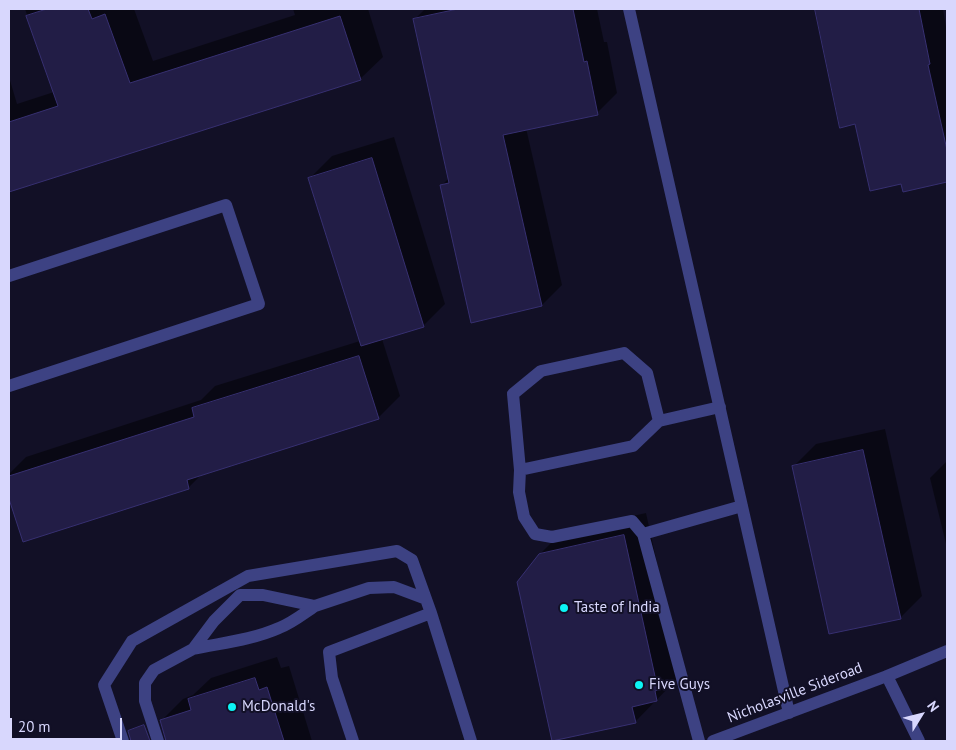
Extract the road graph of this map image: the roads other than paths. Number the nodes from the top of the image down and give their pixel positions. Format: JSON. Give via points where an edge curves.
{"nodes":[{"id":1,"x":629,"y":9,"type":"edge"},
{"id":2,"x":9,"y":276,"type":"edge"},
{"id":3,"x":9,"y":386,"type":"edge"},
{"id":4,"x":720,"y":407,"type":"junction"},
{"id":5,"x":659,"y":421,"type":"junction"},
{"id":6,"x":520,"y":470,"type":"junction"},
{"id":7,"x":742,"y":506,"type":"junction"},
{"id":8,"x":643,"y":534,"type":"junction"},
{"id":9,"x":426,"y":599,"type":"junction"},
{"id":10,"x":315,"y":606,"type":"junction"},
{"id":11,"x":430,"y":613,"type":"junction"},
{"id":12,"x":192,"y":650,"type":"junction"},
{"id":13,"x":947,"y":651,"type":"edge"},
{"id":14,"x":887,"y":676,"type":"junction"},
{"id":15,"x":789,"y":713,"type":"junction"},
{"id":16,"x":123,"y":741,"type":"edge"},
{"id":17,"x":158,"y":741,"type":"edge"},
{"id":18,"x":353,"y":741,"type":"edge"},
{"id":19,"x":470,"y":741,"type":"edge"},
{"id":20,"x":699,"y":741,"type":"edge"},
{"id":21,"x":713,"y":741,"type":"edge"},
{"id":22,"x":919,"y":741,"type":"edge"}],
"edges":[{"from":1,"to":4,"type":"street"},
{"from":2,"to":3,"type":"street","via":[[226,205],[259,304]]},
{"from":4,"to":5,"type":"street"},
{"from":4,"to":7,"type":"street"},
{"from":5,"to":6,"type":"street","via":[[633,446]]},
{"from":5,"to":6,"type":"street","via":[[647,373],[624,353],[541,371],[513,394]]},
{"from":6,"to":8,"type":"street","via":[[519,492],[524,517],[535,534],[552,538],[632,521]]},
{"from":7,"to":8,"type":"street"},
{"from":7,"to":15,"type":"street"},
{"from":8,"to":20,"type":"street"},
{"from":9,"to":10,"type":"street","via":[[394,588],[369,588]]},
{"from":9,"to":11,"type":"street"},
{"from":9,"to":16,"type":"street","via":[[412,560],[397,551],[248,576],[132,641],[104,684]]},
{"from":10,"to":12,"type":"street","via":[[278,629]]},
{"from":10,"to":12,"type":"street","via":[[263,595],[240,595]]},
{"from":11,"to":18,"type":"street","via":[[329,652],[332,678]]},
{"from":11,"to":19,"type":"street"},
{"from":12,"to":17,"type":"street","via":[[154,670],[145,684],[145,701]]},
{"from":13,"to":14,"type":"street","name":"Nicholasville Sideroad"},
{"from":14,"to":15,"type":"street","name":"Nicholasville Sideroad"},
{"from":14,"to":22,"type":"street"},
{"from":15,"to":21,"type":"street","name":"Nicholasville Sideroad"}]}
